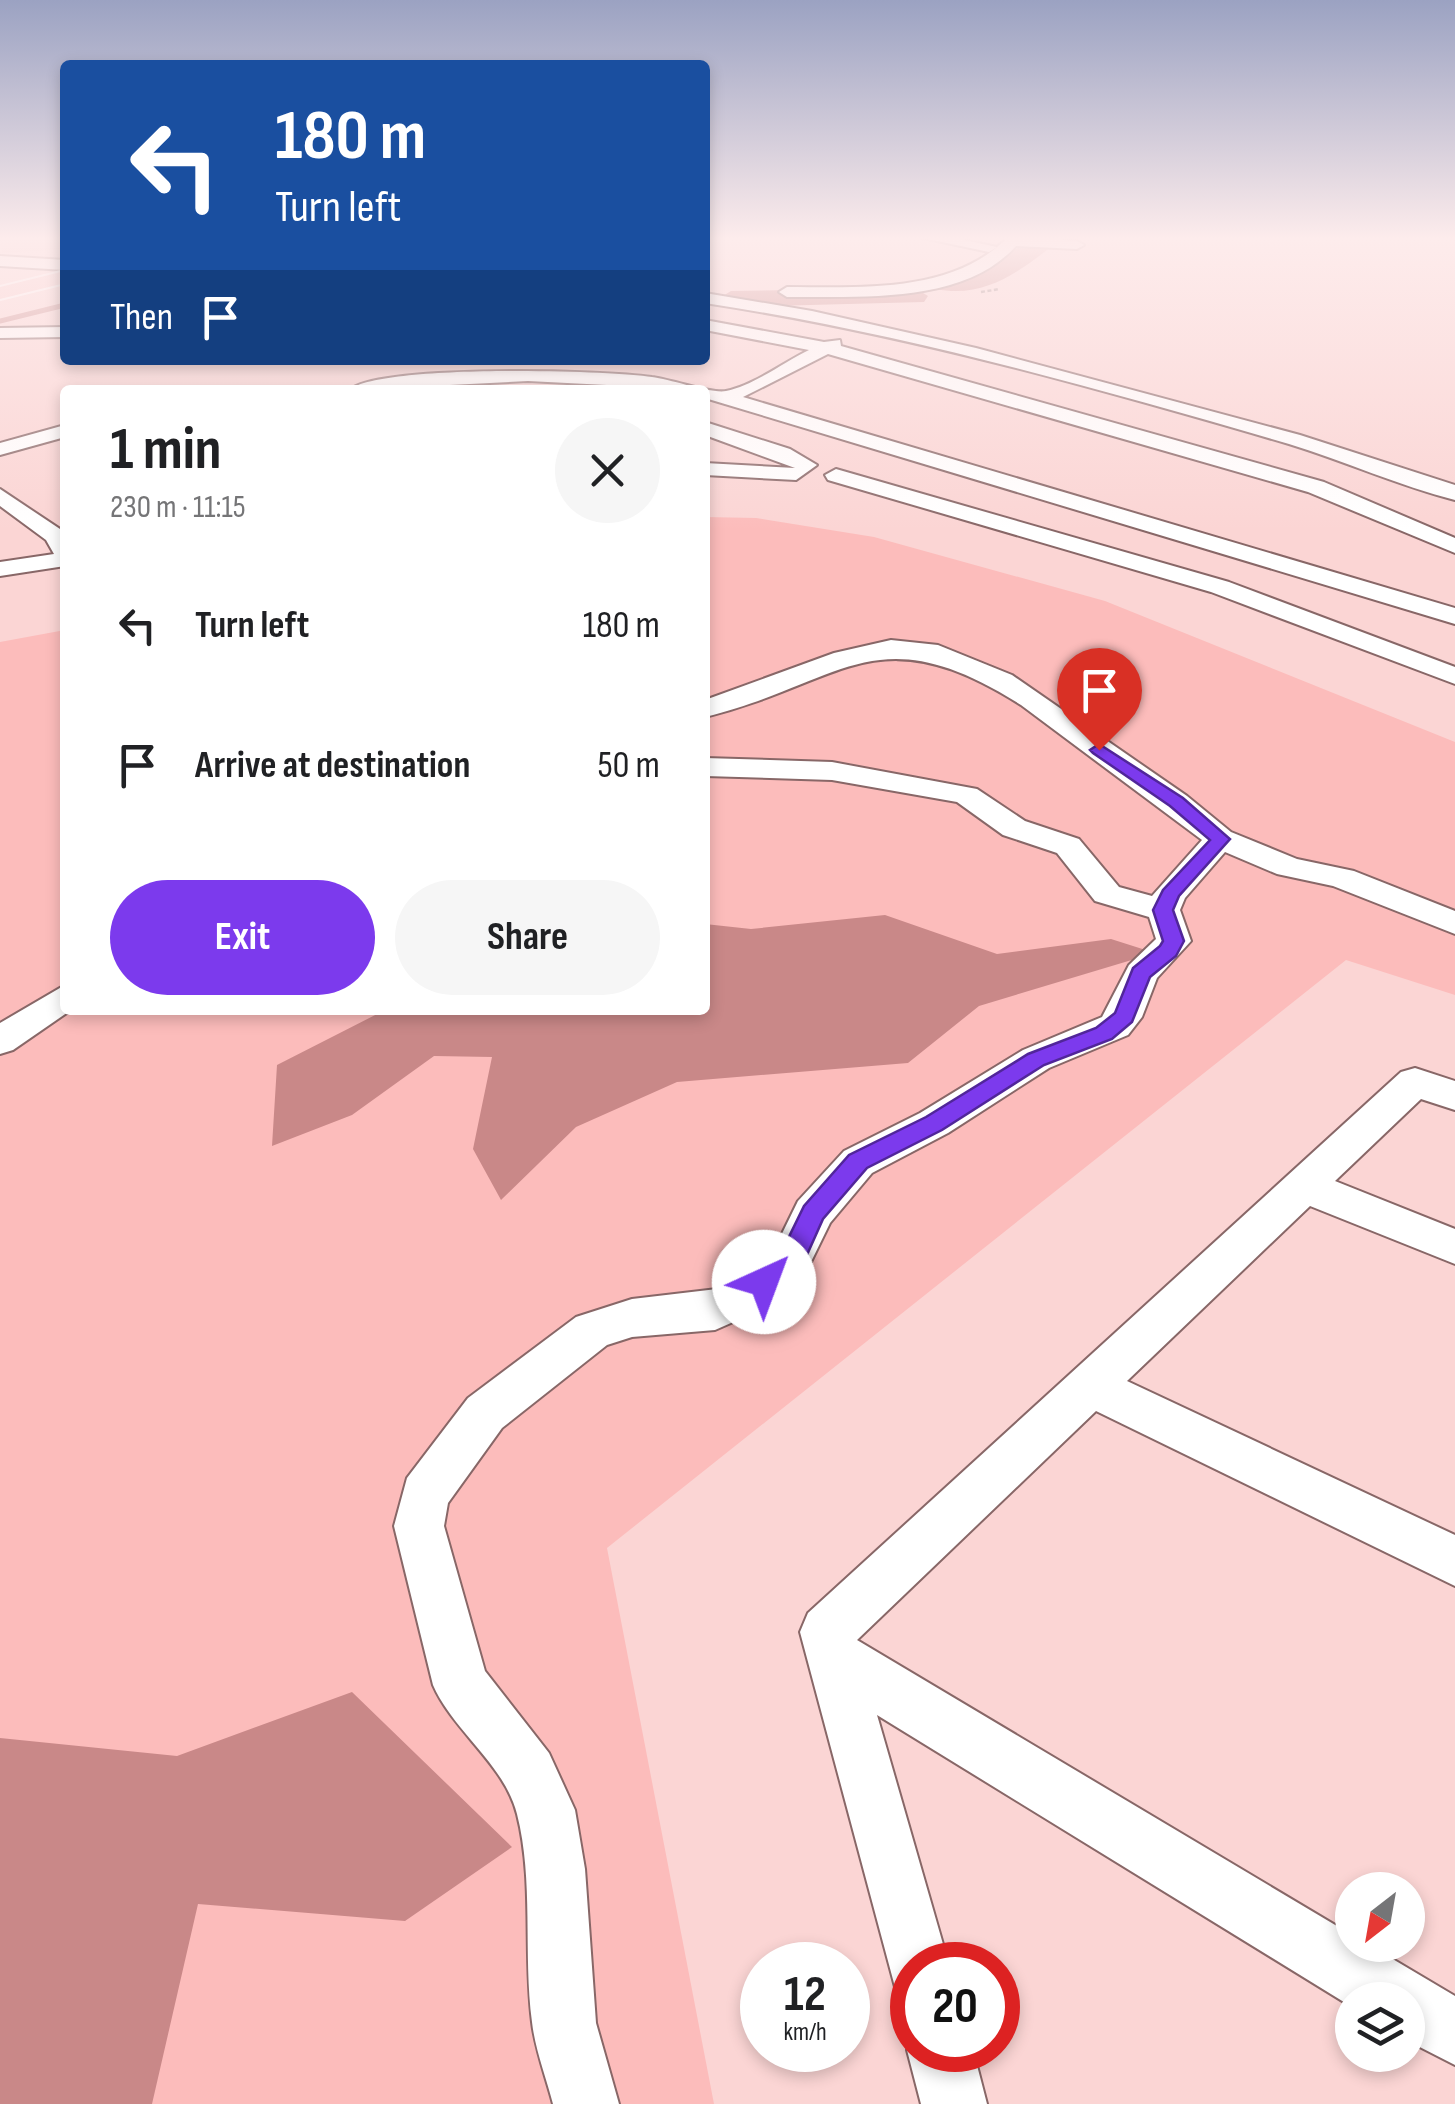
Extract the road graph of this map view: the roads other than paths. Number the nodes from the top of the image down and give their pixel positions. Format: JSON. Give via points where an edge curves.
{"nodes":[{"id":1,"x":753,"y":334,"type":"edge"},
{"id":2,"x":854,"y":334,"type":"edge"},
{"id":3,"x":901,"y":334,"type":"edge"},
{"id":4,"x":826,"y":348,"type":"junction"},
{"id":5,"x":395,"y":385,"type":"edge"},
{"id":6,"x":648,"y":385,"type":"edge"},
{"id":7,"x":710,"y":393,"type":"edge"},
{"id":8,"x":729,"y":397,"type":"junction"},
{"id":9,"x":710,"y":430,"type":"edge"},
{"id":10,"x":60,"y":432,"type":"edge"},
{"id":11,"x":876,"y":442,"type":"junction"},
{"id":12,"x":0,"y":449,"type":"edge"},
{"id":13,"x":710,"y":469,"type":"edge"},
{"id":14,"x":801,"y":470,"type":"junction"},
{"id":15,"x":833,"y":471,"type":"junction"},
{"id":16,"x":1455,"y":493,"type":"edge"},
{"id":17,"x":0,"y":496,"type":"edge"},
{"id":18,"x":60,"y":546,"type":"edge"},
{"id":19,"x":1455,"y":546,"type":"edge"},
{"id":20,"x":60,"y":557,"type":"edge"},
{"id":21,"x":0,"y":569,"type":"edge"},
{"id":22,"x":1455,"y":616,"type":"edge"},
{"id":23,"x":1455,"y":676,"type":"edge"},
{"id":24,"x":710,"y":707,"type":"edge"},
{"id":25,"x":710,"y":767,"type":"edge"},
{"id":26,"x":1220,"y":839,"type":"junction"},
{"id":27,"x":1163,"y":910,"type":"junction"},
{"id":28,"x":1455,"y":923,"type":"edge"},
{"id":29,"x":60,"y":1000,"type":"edge"},
{"id":30,"x":0,"y":1041,"type":"edge"},
{"id":31,"x":1455,"y":1096,"type":"edge"},
{"id":32,"x":1304,"y":1186,"type":"junction"},
{"id":33,"x":1455,"y":1247,"type":"edge"},
{"id":34,"x":1090,"y":1386,"type":"junction"},
{"id":35,"x":1455,"y":1560,"type":"edge"},
{"id":36,"x":834,"y":1657,"type":"junction"},
{"id":37,"x":911,"y":1942,"type":"edge"},
{"id":38,"x":1371,"y":1982,"type":"edge"},
{"id":39,"x":1425,"y":2014,"type":"edge"},
{"id":40,"x":1455,"y":2032,"type":"edge"},
{"id":41,"x":946,"y":2072,"type":"edge"},
{"id":42,"x":586,"y":2104,"type":"edge"},
{"id":43,"x":954,"y":2104,"type":"edge"}],
"edges":[{"from":1,"to":4,"type":"street"},
{"from":2,"to":4,"type":"street"},
{"from":3,"to":16,"type":"street","via":[[1264,431]]},
{"from":4,"to":8,"type":"street"},
{"from":4,"to":19,"type":"street","via":[[1316,487]]},
{"from":5,"to":6,"type":"street","via":[[553,375]]},
{"from":7,"to":8,"type":"street"},
{"from":8,"to":11,"type":"street"},
{"from":9,"to":14,"type":"street","via":[[783,453]]},
{"from":10,"to":12,"type":"street"},
{"from":11,"to":15,"type":"street"},
{"from":11,"to":22,"type":"street"},
{"from":13,"to":14,"type":"street"},
{"from":14,"to":15,"type":"street","via":[[819,481]]},
{"from":15,"to":23,"type":"street","via":[[1220,587]]},
{"from":17,"to":18,"type":"street"},
{"from":20,"to":21,"type":"street"},
{"from":24,"to":26,"type":"street","via":[[843,660],[891,648],[929,651],[1031,699]]},
{"from":25,"to":27,"type":"street","via":[[832,771],[966,795],[1014,828],[1068,846],[1108,894]]},
{"from":26,"to":27,"type":"street"},
{"from":26,"to":28,"type":"street"},
{"from":27,"to":42,"type":"street","via":[[1174,941],[1134,983],[1115,1026],[1036,1059],[858,1162],[813,1213],[792,1258],[733,1302],[715,1311],[632,1318],[592,1331],[485,1413],[425,1495],[418,1526],[460,1685],[529,1773],[546,1810],[564,2023]]},
{"from":29,"to":30,"type":"street"},
{"from":31,"to":32,"type":"street","via":[[1415,1082]]},
{"from":32,"to":33,"type":"street"},
{"from":32,"to":34,"type":"street"},
{"from":34,"to":35,"type":"street"},
{"from":34,"to":36,"type":"street","via":[[827,1632]]},
{"from":36,"to":37,"type":"street"},
{"from":36,"to":38,"type":"street"},
{"from":39,"to":40,"type":"street"},
{"from":41,"to":43,"type":"street"}]}
